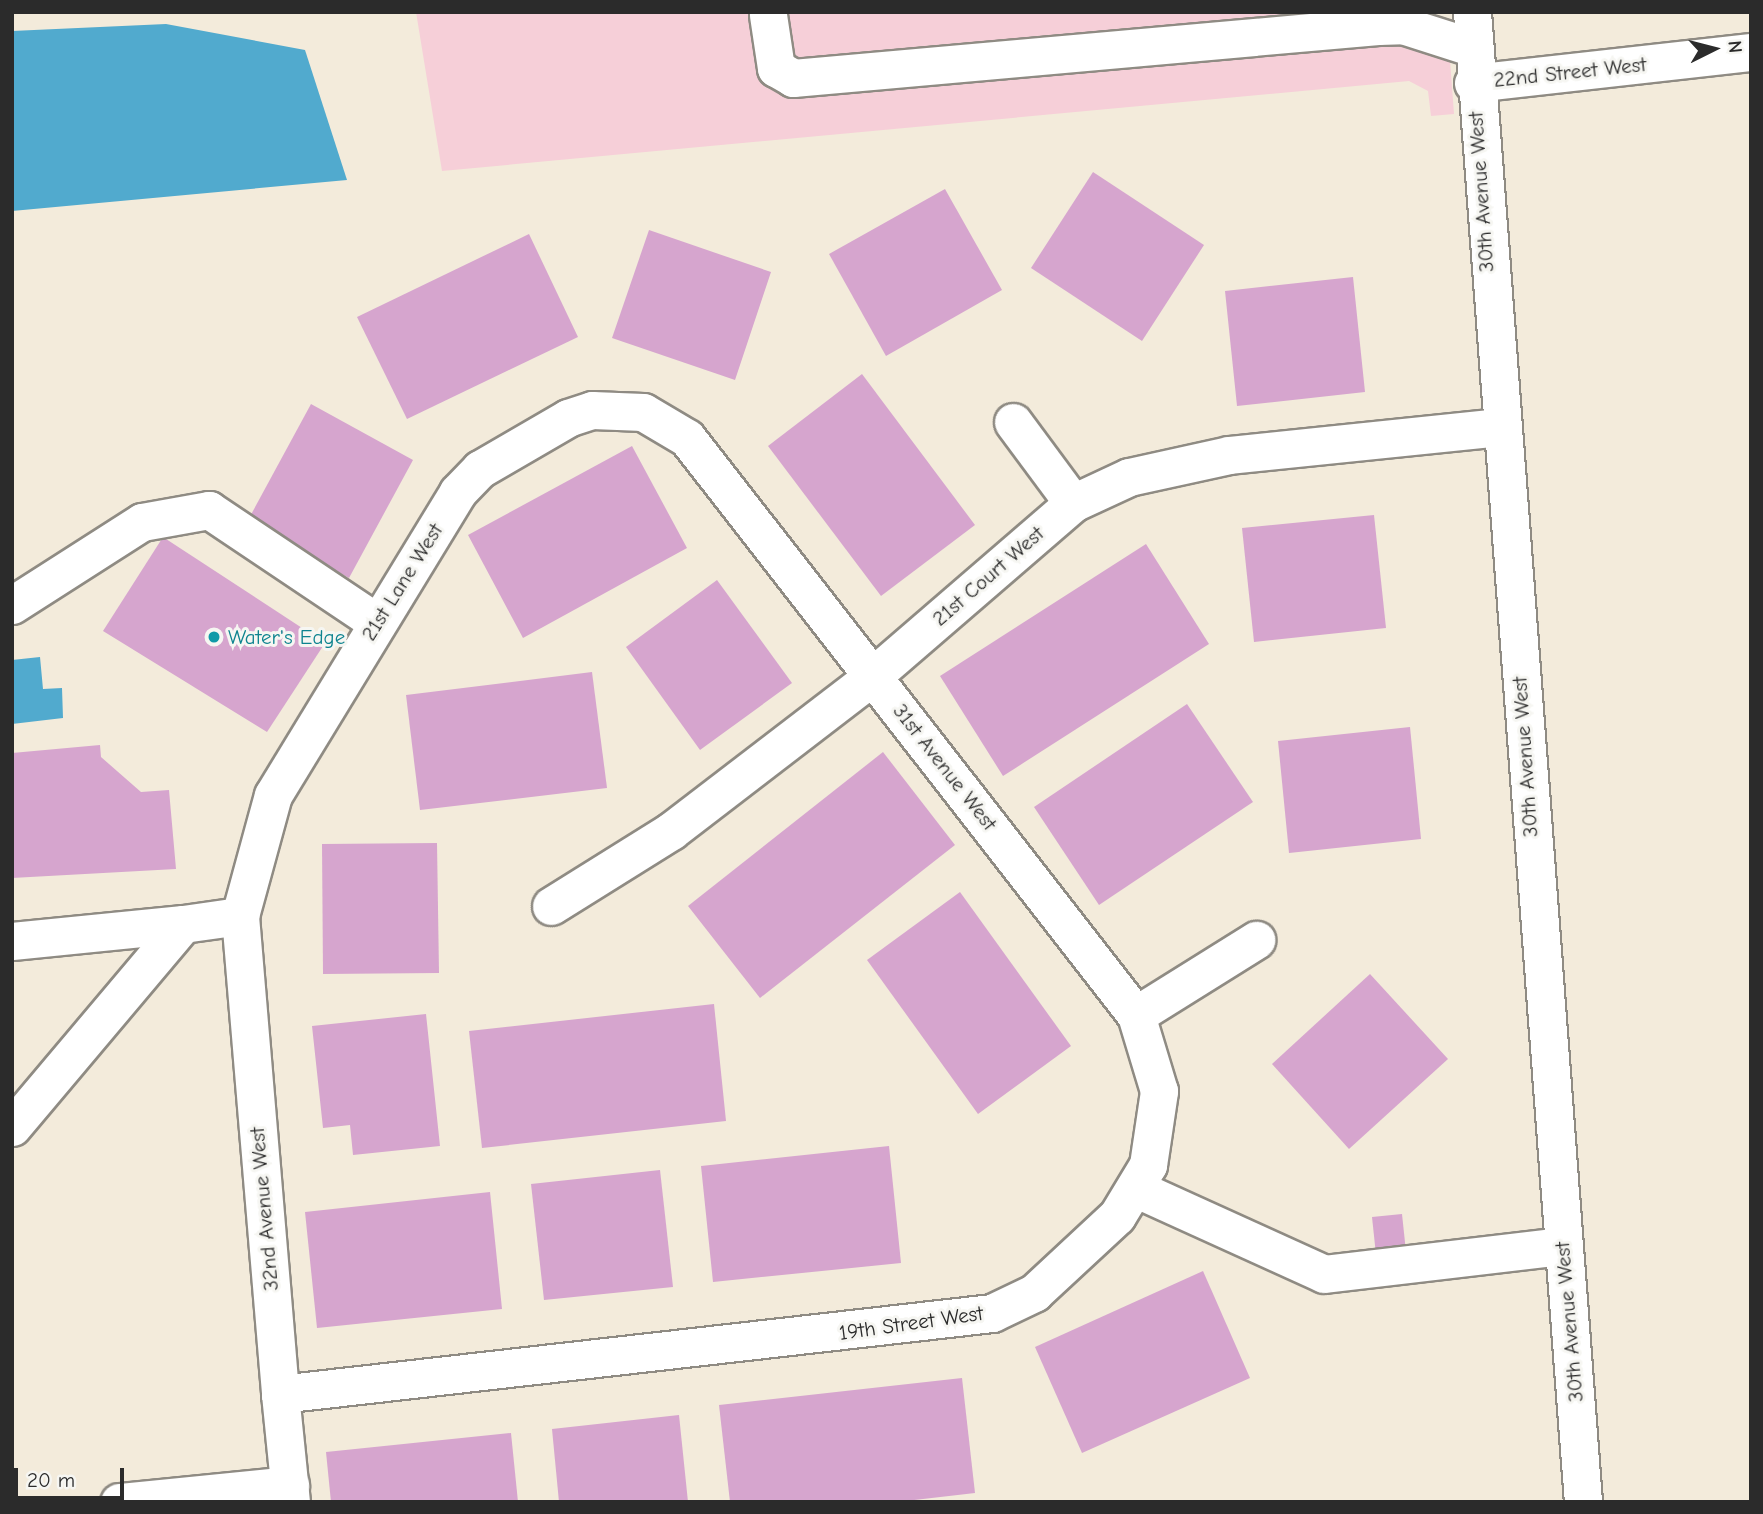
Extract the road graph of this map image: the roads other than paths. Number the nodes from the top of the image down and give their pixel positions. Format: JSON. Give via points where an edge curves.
{"nodes":[{"id":1,"x":768,"y":15,"type":"dead end"},
{"id":2,"x":1351,"y":20,"type":"edge"},
{"id":3,"x":1471,"y":30,"type":"edge"},
{"id":4,"x":1751,"y":52,"type":"edge"},
{"id":5,"x":1474,"y":83,"type":"junction"},
{"id":6,"x":618,"y":409,"type":"joint"},
{"id":7,"x":1013,"y":422,"type":"dead end"},
{"id":8,"x":1499,"y":427,"type":"junction"},
{"id":9,"x":1073,"y":503,"type":"junction"},
{"id":10,"x":12,"y":605,"type":"edge"},
{"id":11,"x":376,"y":622,"type":"junction"},
{"id":12,"x":874,"y":675,"type":"junction"},
{"id":13,"x":551,"y":906,"type":"dead end"},
{"id":14,"x":240,"y":916,"type":"junction"},
{"id":15,"x":183,"y":924,"type":"junction"},
{"id":16,"x":25,"y":940,"type":"edge"},
{"id":17,"x":1256,"y":940,"type":"dead end"},
{"id":18,"x":12,"y":969,"type":"edge"},
{"id":19,"x":1136,"y":1015,"type":"junction"},
{"id":20,"x":12,"y":1127,"type":"edge"},
{"id":21,"x":1138,"y":1189,"type":"junction"},
{"id":22,"x":1563,"y":1246,"type":"junction"},
{"id":23,"x":280,"y":1394,"type":"junction"},
{"id":24,"x":290,"y":1493,"type":"edge"},
{"id":25,"x":119,"y":1502,"type":"edge"},
{"id":26,"x":1583,"y":1502,"type":"edge"}],
"edges":[{"from":1,"to":2,"type":"street","via":[[776,68],[793,78]]},
{"from":2,"to":3,"type":"street"},
{"from":3,"to":5,"type":"street","name":"30th Avenue West"},
{"from":4,"to":5,"type":"street","name":"22nd Street West"},
{"from":5,"to":8,"type":"street","name":"30th Avenue West"},
{"from":6,"to":11,"type":"street","name":"21st Lane West","via":[[568,418],[480,469]]},
{"from":6,"to":12,"type":"street","name":"31st Avenue West","via":[[666,421],[687,438]]},
{"from":7,"to":9,"type":"street"},
{"from":8,"to":9,"type":"street","name":"21st Court West","via":[[1229,455],[1129,477]]},
{"from":8,"to":22,"type":"street","name":"30th Avenue West"},
{"from":9,"to":12,"type":"street","name":"21st Court West"},
{"from":10,"to":11,"type":"street","via":[[142,522],[209,510]]},
{"from":11,"to":14,"type":"street","name":"21st Lane West","via":[[273,795]]},
{"from":12,"to":13,"type":"street","name":"21st Court West","via":[[671,831]]},
{"from":12,"to":19,"type":"street","name":"31st Avenue West"},
{"from":14,"to":15,"type":"street"},
{"from":14,"to":23,"type":"street","name":"32nd Avenue West"},
{"from":15,"to":16,"type":"street"},
{"from":15,"to":20,"type":"street"},
{"from":16,"to":18,"type":"street"},
{"from":17,"to":19,"type":"street"},
{"from":19,"to":21,"type":"street","name":"31st Avenue West","via":[[1159,1091],[1155,1143]]},
{"from":21,"to":22,"type":"street","via":[[1324,1273]]},
{"from":21,"to":23,"type":"street","name":"19th Street West","via":[[1034,1293],[992,1313]]},
{"from":22,"to":26,"type":"street","name":"30th Avenue West"},
{"from":23,"to":24,"type":"street","name":"32nd Avenue West"},
{"from":24,"to":25,"type":"street"}]}
